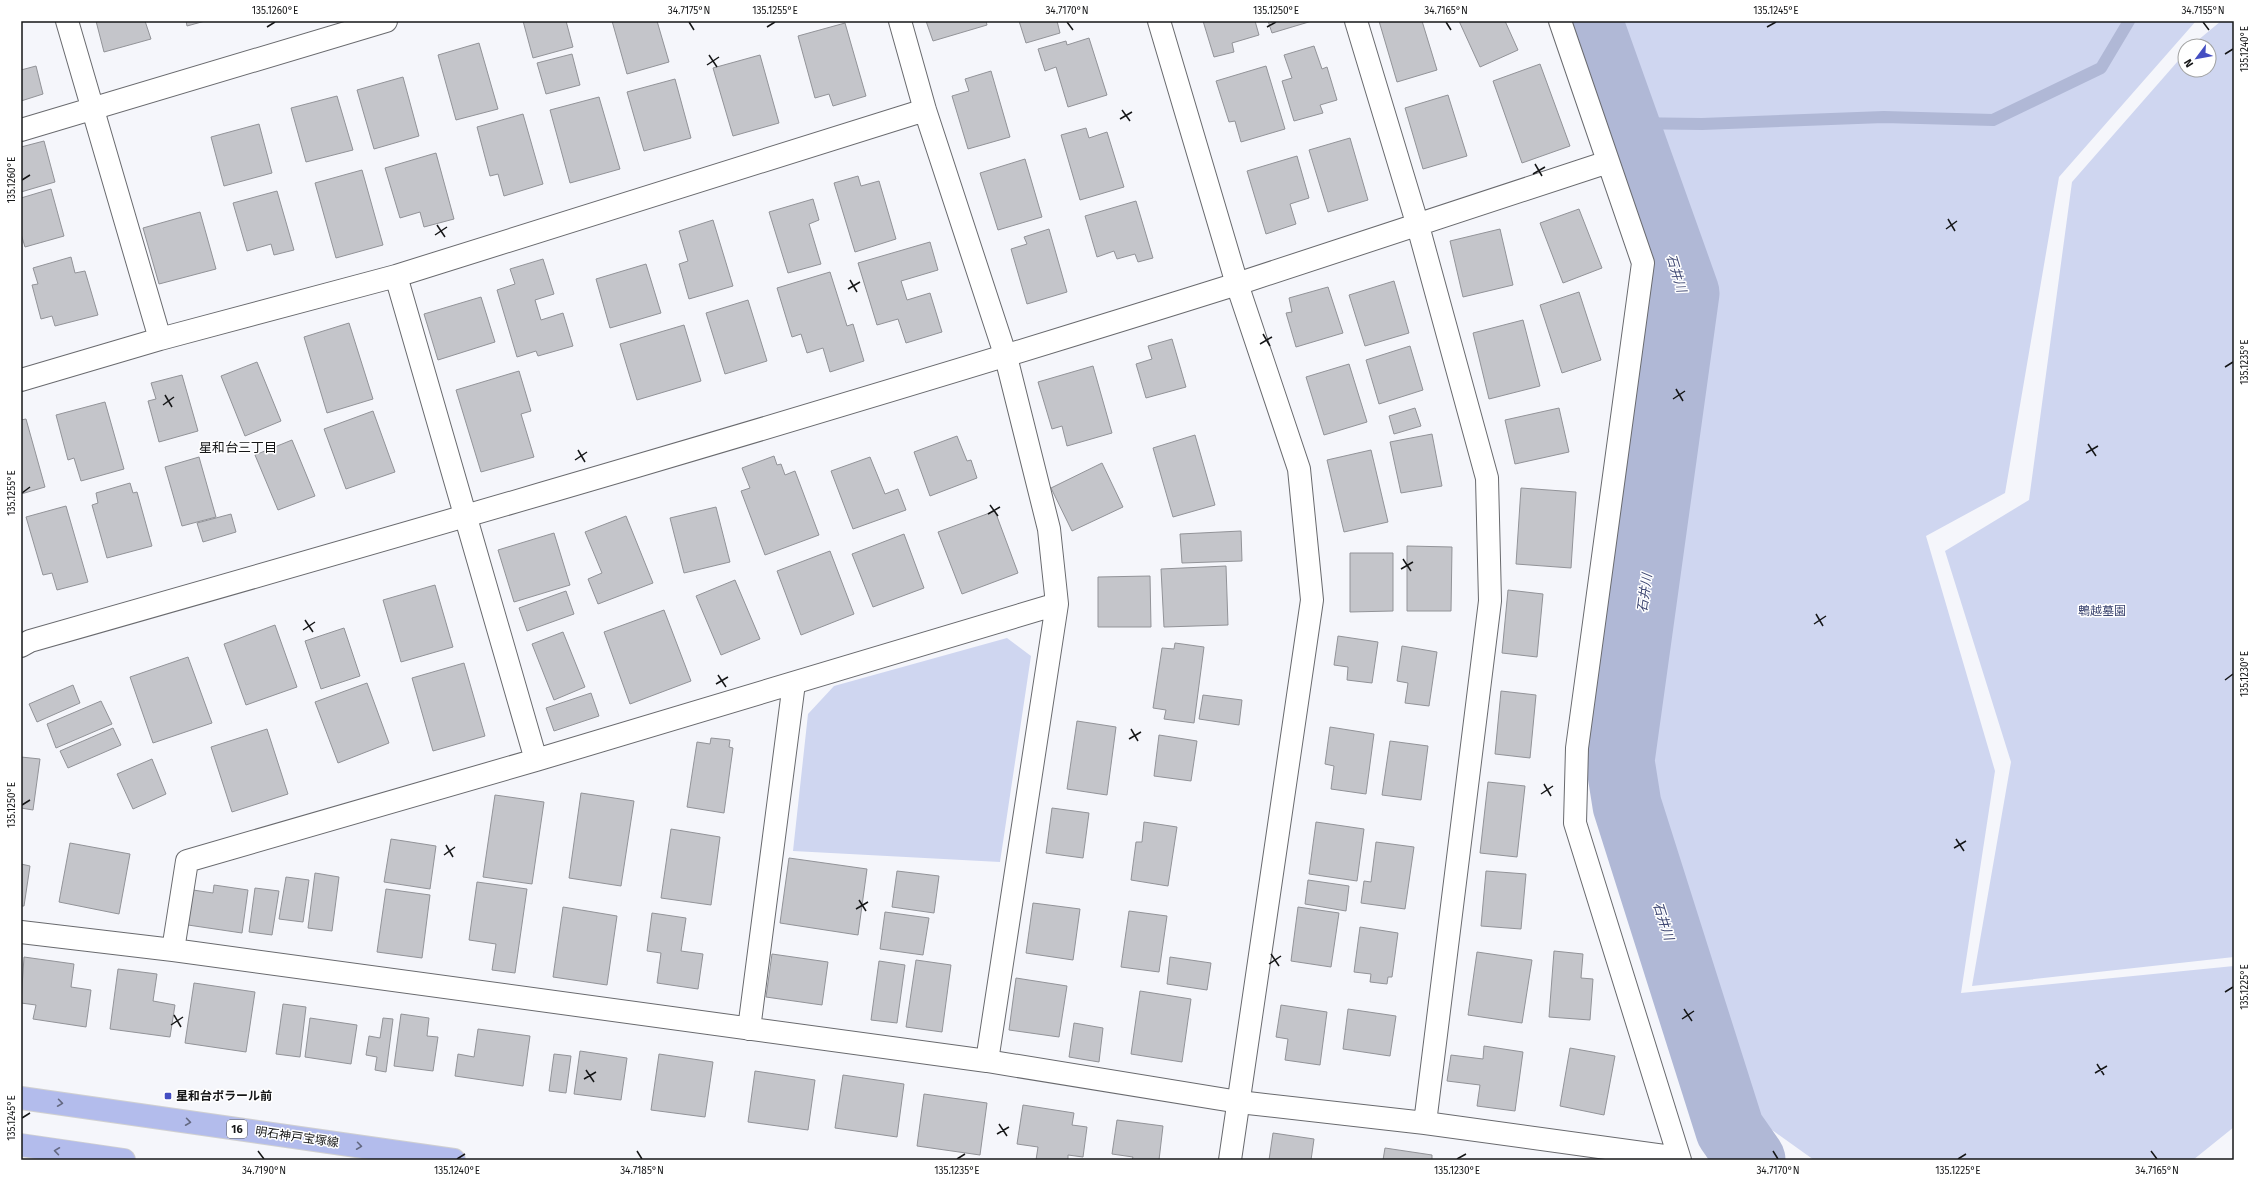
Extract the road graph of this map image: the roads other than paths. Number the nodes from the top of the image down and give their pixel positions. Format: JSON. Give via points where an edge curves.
{"nodes":[{"id":1,"x":67,"y":21,"type":"edge"},
{"id":2,"x":386,"y":21,"type":"edge"},
{"id":3,"x":900,"y":21,"type":"edge"},
{"id":4,"x":1159,"y":21,"type":"edge"},
{"id":5,"x":1356,"y":21,"type":"edge"},
{"id":6,"x":1560,"y":21,"type":"edge"},
{"id":7,"x":94,"y":108,"type":"junction"},
{"id":8,"x":925,"y":110,"type":"junction"},
{"id":9,"x":21,"y":130,"type":"edge"},
{"id":10,"x":1608,"y":162,"type":"junction"},
{"id":11,"x":1418,"y":226,"type":"junction"},
{"id":12,"x":396,"y":276,"type":"junction"},
{"id":13,"x":1237,"y":284,"type":"junction"},
{"id":14,"x":160,"y":339,"type":"junction"},
{"id":15,"x":1006,"y":357,"type":"junction"},
{"id":16,"x":21,"y":380,"type":"edge"},
{"id":17,"x":466,"y":517,"type":"junction"},
{"id":18,"x":1057,"y":604,"type":"junction"},
{"id":19,"x":21,"y":646,"type":"edge"},
{"id":20,"x":794,"y":683,"type":"junction"},
{"id":21,"x":536,"y":760,"type":"junction"},
{"id":22,"x":21,"y":932,"type":"edge"},
{"id":23,"x":173,"y":950,"type":"junction"},
{"id":24,"x":749,"y":1029,"type":"junction"},
{"id":25,"x":987,"y":1061,"type":"junction"},
{"id":26,"x":21,"y":1098,"type":"edge"},
{"id":27,"x":1239,"y":1102,"type":"junction"},
{"id":28,"x":1426,"y":1123,"type":"junction"},
{"id":29,"x":21,"y":1145,"type":"edge"},
{"id":30,"x":1680,"y":1159,"type":"edge"},
{"id":31,"x":124,"y":1160,"type":"edge"},
{"id":32,"x":454,"y":1160,"type":"edge"},
{"id":33,"x":1230,"y":1160,"type":"edge"}],
"edges":[{"from":1,"to":7,"type":"street"},
{"from":2,"to":7,"type":"street"},
{"from":3,"to":8,"type":"street"},
{"from":4,"to":13,"type":"street"},
{"from":5,"to":11,"type":"street"},
{"from":6,"to":10,"type":"street"},
{"from":7,"to":9,"type":"street"},
{"from":7,"to":14,"type":"street"},
{"from":8,"to":12,"type":"street"},
{"from":8,"to":15,"type":"street"},
{"from":10,"to":11,"type":"street"},
{"from":10,"to":30,"type":"street","via":[[1643,263],[1577,748],[1574,822]]},
{"from":11,"to":13,"type":"street"},
{"from":11,"to":28,"type":"street","via":[[1487,478],[1490,601]]},
{"from":12,"to":14,"type":"street"},
{"from":12,"to":17,"type":"street"},
{"from":13,"to":15,"type":"street"},
{"from":13,"to":27,"type":"street","via":[[1299,469],[1312,600]]},
{"from":14,"to":16,"type":"street"},
{"from":15,"to":17,"type":"street"},
{"from":15,"to":18,"type":"street","via":[[1049,529]]},
{"from":17,"to":19,"type":"street","via":[[30,641]]},
{"from":17,"to":21,"type":"street"},
{"from":18,"to":20,"type":"street"},
{"from":18,"to":25,"type":"street"},
{"from":20,"to":21,"type":"street"},
{"from":20,"to":24,"type":"street"},
{"from":21,"to":23,"type":"street","via":[[186,861]]},
{"from":22,"to":23,"type":"street"},
{"from":23,"to":24,"type":"street"},
{"from":24,"to":25,"type":"street"},
{"from":25,"to":27,"type":"street"},
{"from":26,"to":32,"type":"main road","name":"明石神戸宝塚線","number":"16","one_way":true},
{"from":27,"to":28,"type":"street"},
{"from":27,"to":33,"type":"street"},
{"from":28,"to":30,"type":"street"},
{"from":31,"to":29,"type":"main road","one_way":true}]}
